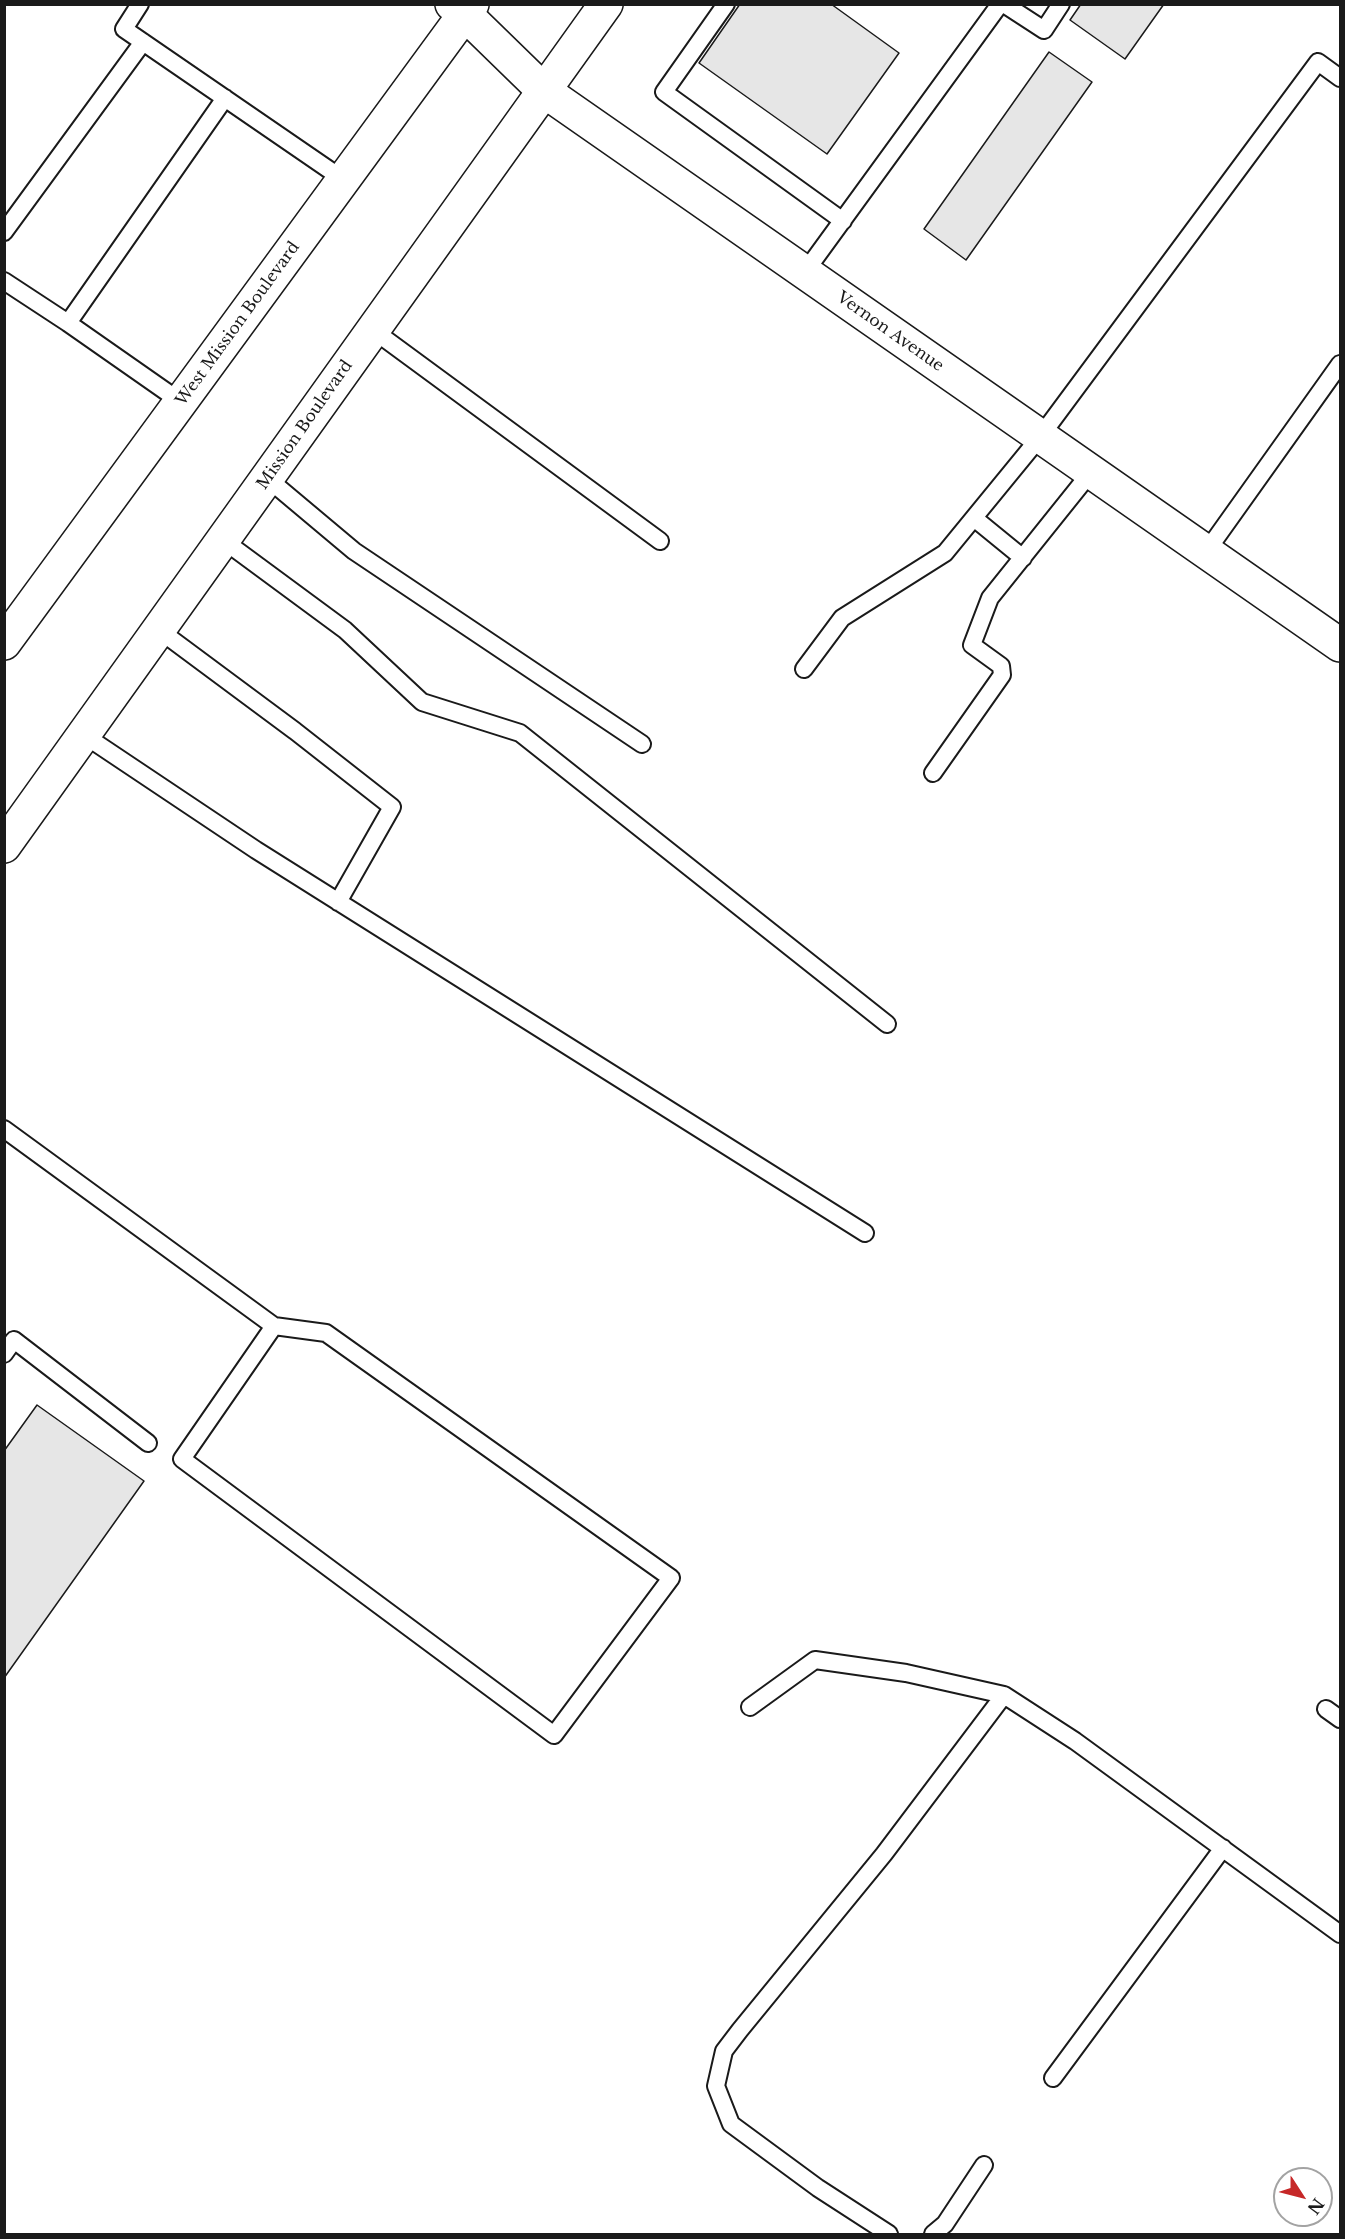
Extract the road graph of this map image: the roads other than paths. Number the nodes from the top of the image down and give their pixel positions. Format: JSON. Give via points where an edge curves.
{"nodes":[{"id":1,"x":140,"y":4,"type":"edge"},
{"id":2,"x":606,"y":4,"type":"edge"},
{"id":3,"x":726,"y":4,"type":"edge"},
{"id":4,"x":1002,"y":4,"type":"edge"},
{"id":5,"x":1061,"y":4,"type":"edge"},
{"id":6,"x":463,"y":8,"type":"edge"},
{"id":7,"x":143,"y":42,"type":"junction"},
{"id":8,"x":1341,"y":78,"type":"edge"},
{"id":9,"x":543,"y":90,"type":"junction"},
{"id":10,"x":225,"y":98,"type":"junction"},
{"id":11,"x":344,"y":180,"type":"junction"},
{"id":12,"x":843,"y":221,"type":"junction"},
{"id":13,"x":4,"y":232,"type":"edge"},
{"id":14,"x":805,"y":272,"type":"junction"},
{"id":15,"x":4,"y":281,"type":"edge"},
{"id":16,"x":68,"y":322,"type":"junction"},
{"id":17,"x":373,"y":330,"type":"junction"},
{"id":18,"x":1341,"y":364,"type":"edge"},
{"id":19,"x":181,"y":402,"type":"junction"},
{"id":20,"x":1040,"y":437,"type":"junction"},
{"id":21,"x":1091,"y":472,"type":"junction"},
{"id":22,"x":267,"y":478,"type":"junction"},
{"id":23,"x":974,"y":518,"type":"junction"},
{"id":24,"x":223,"y":540,"type":"junction"},
{"id":25,"x":660,"y":540,"type":"dead end"},
{"id":26,"x":1206,"y":552,"type":"junction"},
{"id":27,"x":1023,"y":558,"type":"junction"},
{"id":28,"x":159,"y":630,"type":"junction"},
{"id":29,"x":4,"y":643,"type":"edge"},
{"id":30,"x":1341,"y":645,"type":"edge"},
{"id":31,"x":804,"y":669,"type":"dead end"},
{"id":32,"x":84,"y":735,"type":"junction"},
{"id":33,"x":642,"y":744,"type":"dead end"},
{"id":34,"x":933,"y":773,"type":"dead end"},
{"id":35,"x":4,"y":846,"type":"edge"},
{"id":36,"x":338,"y":902,"type":"junction"},
{"id":37,"x":887,"y":1024,"type":"dead end"},
{"id":38,"x":4,"y":1129,"type":"edge"},
{"id":39,"x":865,"y":1233,"type":"dead end"},
{"id":40,"x":274,"y":1326,"type":"junction"},
{"id":41,"x":4,"y":1354,"type":"edge"},
{"id":42,"x":148,"y":1443,"type":"dead end"},
{"id":43,"x":1004,"y":1695,"type":"junction"},
{"id":44,"x":750,"y":1707,"type":"dead end"},
{"id":45,"x":1326,"y":1709,"type":"dead end"},
{"id":46,"x":1341,"y":1719,"type":"edge"},
{"id":47,"x":1223,"y":1848,"type":"junction"},
{"id":48,"x":1341,"y":1934,"type":"edge"},
{"id":49,"x":1053,"y":2078,"type":"dead end"},
{"id":50,"x":984,"y":2165,"type":"dead end"},
{"id":51,"x":889,"y":2235,"type":"edge"},
{"id":52,"x":933,"y":2235,"type":"edge"}],
"edges":[{"from":1,"to":7,"type":"lane","via":[[124,28]]},
{"from":2,"to":9,"type":"main road","name":"Mission Boulevard"},
{"from":3,"to":12,"type":"lane","via":[[664,92]]},
{"from":4,"to":5,"type":"lane","via":[[1044,30]]},
{"from":4,"to":12,"type":"lane"},
{"from":6,"to":9,"type":"main road","name":"Vernon Avenue"},
{"from":6,"to":11,"type":"main road","name":"West Mission Boulevard"},
{"from":7,"to":10,"type":"lane"},
{"from":7,"to":13,"type":"lane"},
{"from":8,"to":20,"type":"lane","via":[[1318,62]]},
{"from":9,"to":14,"type":"main road","name":"Vernon Avenue"},
{"from":9,"to":17,"type":"main road","name":"Mission Boulevard"},
{"from":10,"to":11,"type":"lane"},
{"from":10,"to":16,"type":"lane"},
{"from":11,"to":19,"type":"main road","name":"West Mission Boulevard"},
{"from":12,"to":14,"type":"lane"},
{"from":14,"to":20,"type":"main road","name":"Vernon Avenue"},
{"from":15,"to":16,"type":"lane"},
{"from":16,"to":19,"type":"lane"},
{"from":17,"to":22,"type":"main road","name":"Mission Boulevard"},
{"from":17,"to":25,"type":"lane"},
{"from":18,"to":26,"type":"lane"},
{"from":19,"to":29,"type":"main road","name":"West Mission Boulevard"},
{"from":20,"to":21,"type":"main road","name":"Vernon Avenue"},
{"from":20,"to":23,"type":"lane"},
{"from":21,"to":26,"type":"main road","name":"Vernon Avenue"},
{"from":21,"to":27,"type":"lane"},
{"from":22,"to":24,"type":"main road","name":"Mission Boulevard"},
{"from":22,"to":33,"type":"lane","via":[[354,551]]},
{"from":23,"to":27,"type":"lane"},
{"from":23,"to":31,"type":"lane","via":[[945,553],[842,618]]},
{"from":24,"to":28,"type":"main road","name":"Mission Boulevard"},
{"from":24,"to":37,"type":"lane","via":[[345,630],[422,702],[520,733]]},
{"from":26,"to":30,"type":"main road","name":"Vernon Avenue"},
{"from":27,"to":34,"type":"lane","via":[[990,598],[972,645],[1001,666],[1002,675]]},
{"from":28,"to":32,"type":"main road","name":"Mission Boulevard"},
{"from":28,"to":36,"type":"lane","via":[[392,807]]},
{"from":32,"to":35,"type":"main road","name":"Mission Boulevard"},
{"from":32,"to":36,"type":"lane"},
{"from":36,"to":39,"type":"lane"},
{"from":38,"to":40,"type":"lane"},
{"from":40,"to":40,"type":"lane","via":[[326,1333],[671,1578],[554,1735],[182,1459]]},
{"from":41,"to":42,"type":"lane","via":[[15,1340]]},
{"from":43,"to":44,"type":"lane","via":[[906,1673],[815,1660]]},
{"from":43,"to":47,"type":"lane","via":[[1076,1741]]},
{"from":43,"to":51,"type":"lane","via":[[884,1854],[740,2030],[724,2052],[716,2086],[731,2124]]},
{"from":45,"to":46,"type":"lane"},
{"from":47,"to":48,"type":"lane"},
{"from":47,"to":49,"type":"lane"},
{"from":50,"to":52,"type":"lane","via":[[945,2224]]}]}
